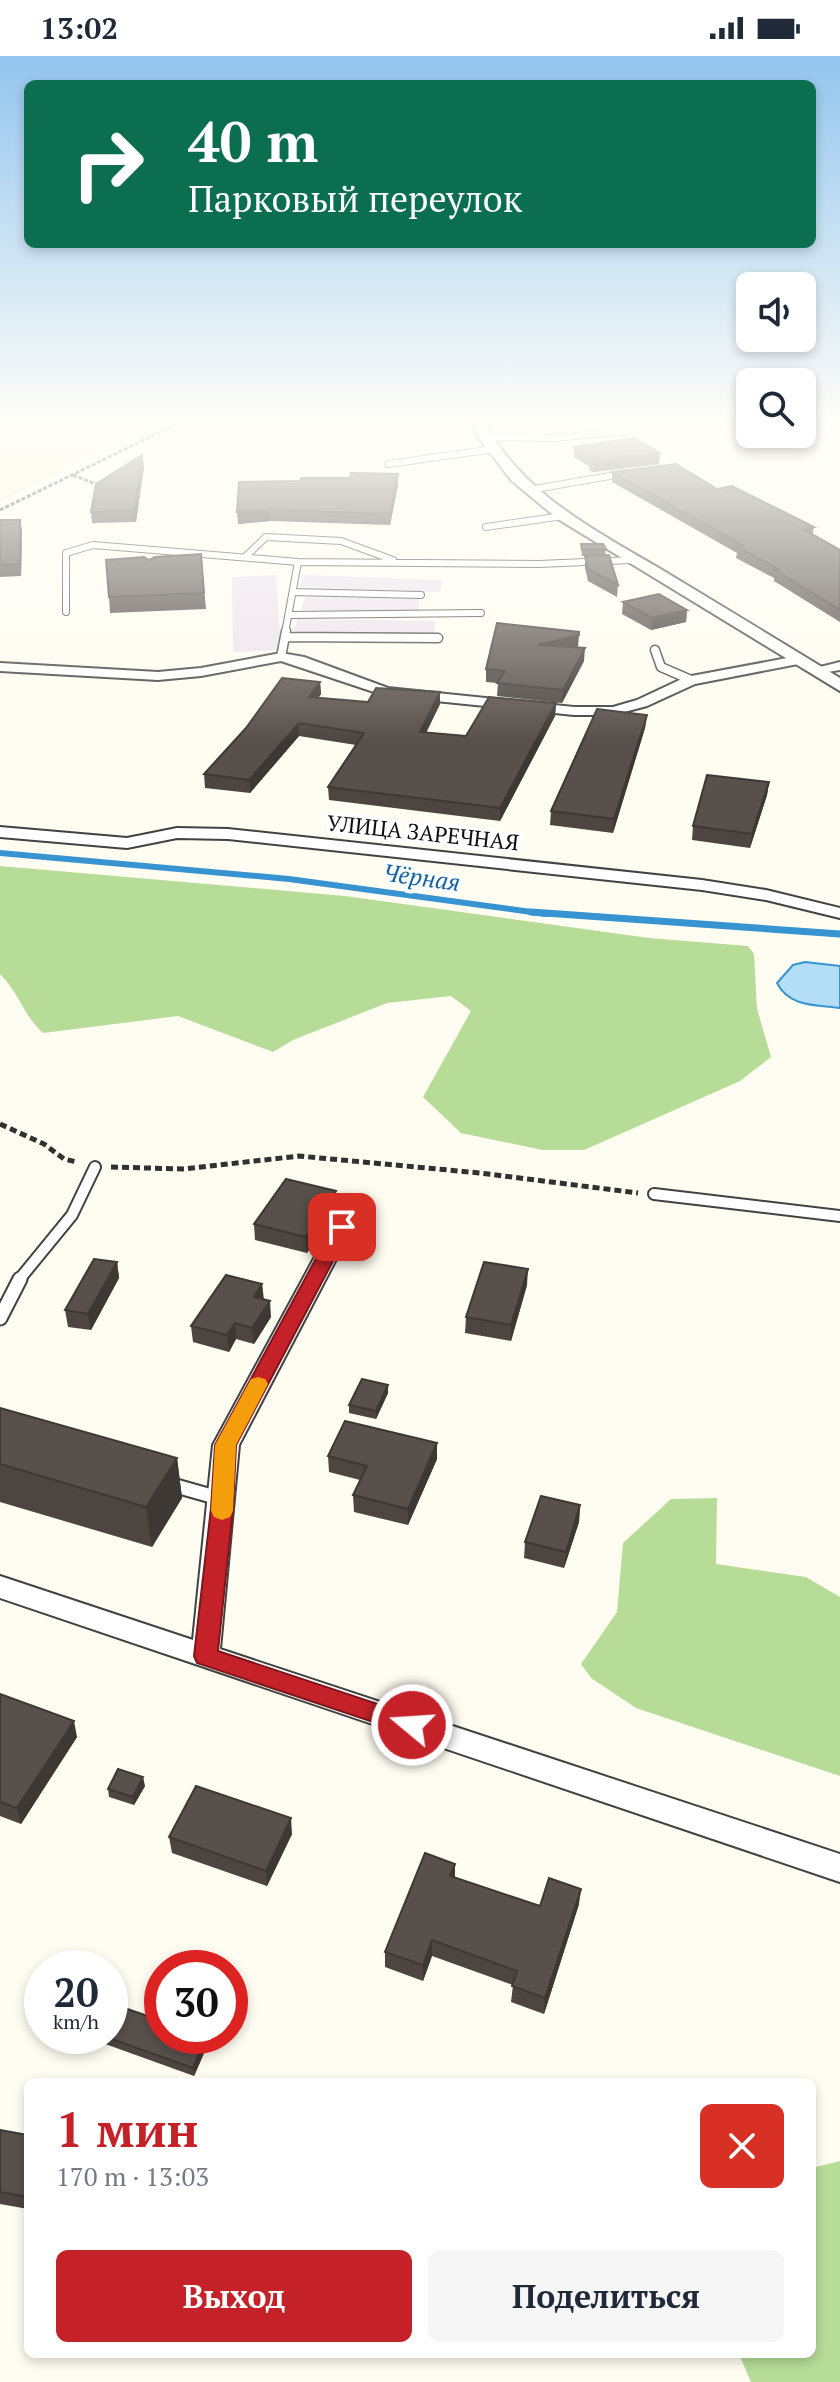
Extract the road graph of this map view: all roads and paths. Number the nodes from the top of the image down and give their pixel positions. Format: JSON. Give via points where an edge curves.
{"nodes":[{"id":1,"x":496,"y":526,"type":"edge"},
{"id":2,"x":578,"y":526,"type":"edge"},
{"id":3,"x":486,"y":527,"type":"dead end"},
{"id":4,"x":154,"y":548,"type":"junction"},
{"id":5,"x":245,"y":557,"type":"junction"},
{"id":6,"x":152,"y":559,"type":"edge"},
{"id":7,"x":632,"y":560,"type":"junction"},
{"id":8,"x":298,"y":562,"type":"junction"},
{"id":9,"x":396,"y":563,"type":"junction"},
{"id":10,"x":293,"y":592,"type":"junction"},
{"id":11,"x":421,"y":595,"type":"dead end"},
{"id":12,"x":66,"y":612,"type":"dead end"},
{"id":13,"x":481,"y":613,"type":"dead end"},
{"id":14,"x":289,"y":615,"type":"junction"},
{"id":15,"x":285,"y":637,"type":"junction"},
{"id":16,"x":438,"y":638,"type":"dead end"},
{"id":17,"x":655,"y":650,"type":"dead end"},
{"id":18,"x":281,"y":657,"type":"junction"},
{"id":19,"x":798,"y":660,"type":"junction"},
{"id":20,"x":840,"y":666,"type":"edge"},
{"id":21,"x":0,"y":667,"type":"edge"},
{"id":22,"x":815,"y":670,"type":"junction"},
{"id":23,"x":691,"y":680,"type":"junction"},
{"id":24,"x":840,"y":686,"type":"edge"},
{"id":25,"x":0,"y":832,"type":"edge"},
{"id":26,"x":840,"y":913,"type":"edge"},
{"id":27,"x":0,"y":1124,"type":"edge"},
{"id":28,"x":95,"y":1167,"type":"junction"},
{"id":29,"x":654,"y":1194,"type":"joint"},
{"id":30,"x":840,"y":1216,"type":"edge"},
{"id":31,"x":342,"y":1227,"type":"dead end"},
{"id":32,"x":0,"y":1318,"type":"edge"},
{"id":33,"x":149,"y":1478,"type":"edge"},
{"id":34,"x":223,"y":1500,"type":"junction"},
{"id":35,"x":0,"y":1587,"type":"edge"},
{"id":36,"x":205,"y":1656,"type":"junction"},
{"id":37,"x":840,"y":1868,"type":"edge"}],
"edges":[{"from":1,"to":3,"type":"lane"},
{"from":2,"to":7,"type":"street"},
{"from":4,"to":5,"type":"lane"},
{"from":4,"to":6,"type":"lane"},
{"from":4,"to":12,"type":"lane","via":[[93,545],[66,553]]},
{"from":5,"to":8,"type":"lane"},
{"from":5,"to":9,"type":"lane","via":[[266,537],[323,539]]},
{"from":7,"to":9,"type":"lane"},
{"from":7,"to":19,"type":"street"},
{"from":8,"to":9,"type":"lane"},
{"from":8,"to":10,"type":"lane"},
{"from":10,"to":11,"type":"lane"},
{"from":10,"to":14,"type":"lane"},
{"from":13,"to":14,"type":"lane"},
{"from":14,"to":15,"type":"lane"},
{"from":15,"to":16,"type":"lane"},
{"from":15,"to":18,"type":"lane"},
{"from":17,"to":23,"type":"lane","via":[[661,667]]},
{"from":18,"to":21,"type":"street","via":[[158,676]]},
{"from":18,"to":23,"type":"street","via":[[386,692],[574,711],[628,709]]},
{"from":19,"to":22,"type":"street"},
{"from":19,"to":23,"type":"street"},
{"from":20,"to":22,"type":"street"},
{"from":22,"to":24,"type":"street"},
{"from":25,"to":26,"type":"street","name":"УЛИЦА ЗАРЕЧНАЯ","via":[[127,843],[177,833],[243,835],[702,885]]},
{"from":27,"to":28,"type":"path","via":[[64,1159]]},
{"from":28,"to":29,"type":"path","via":[[184,1169],[299,1156]]},
{"from":28,"to":32,"type":"lane","via":[[72,1215],[14,1286]]},
{"from":29,"to":30,"type":"lane"},
{"from":31,"to":34,"type":"street","via":[[226,1445]]},
{"from":33,"to":34,"type":"lane"},
{"from":34,"to":36,"type":"street"},
{"from":35,"to":36,"type":"street"},
{"from":36,"to":37,"type":"street"}]}
